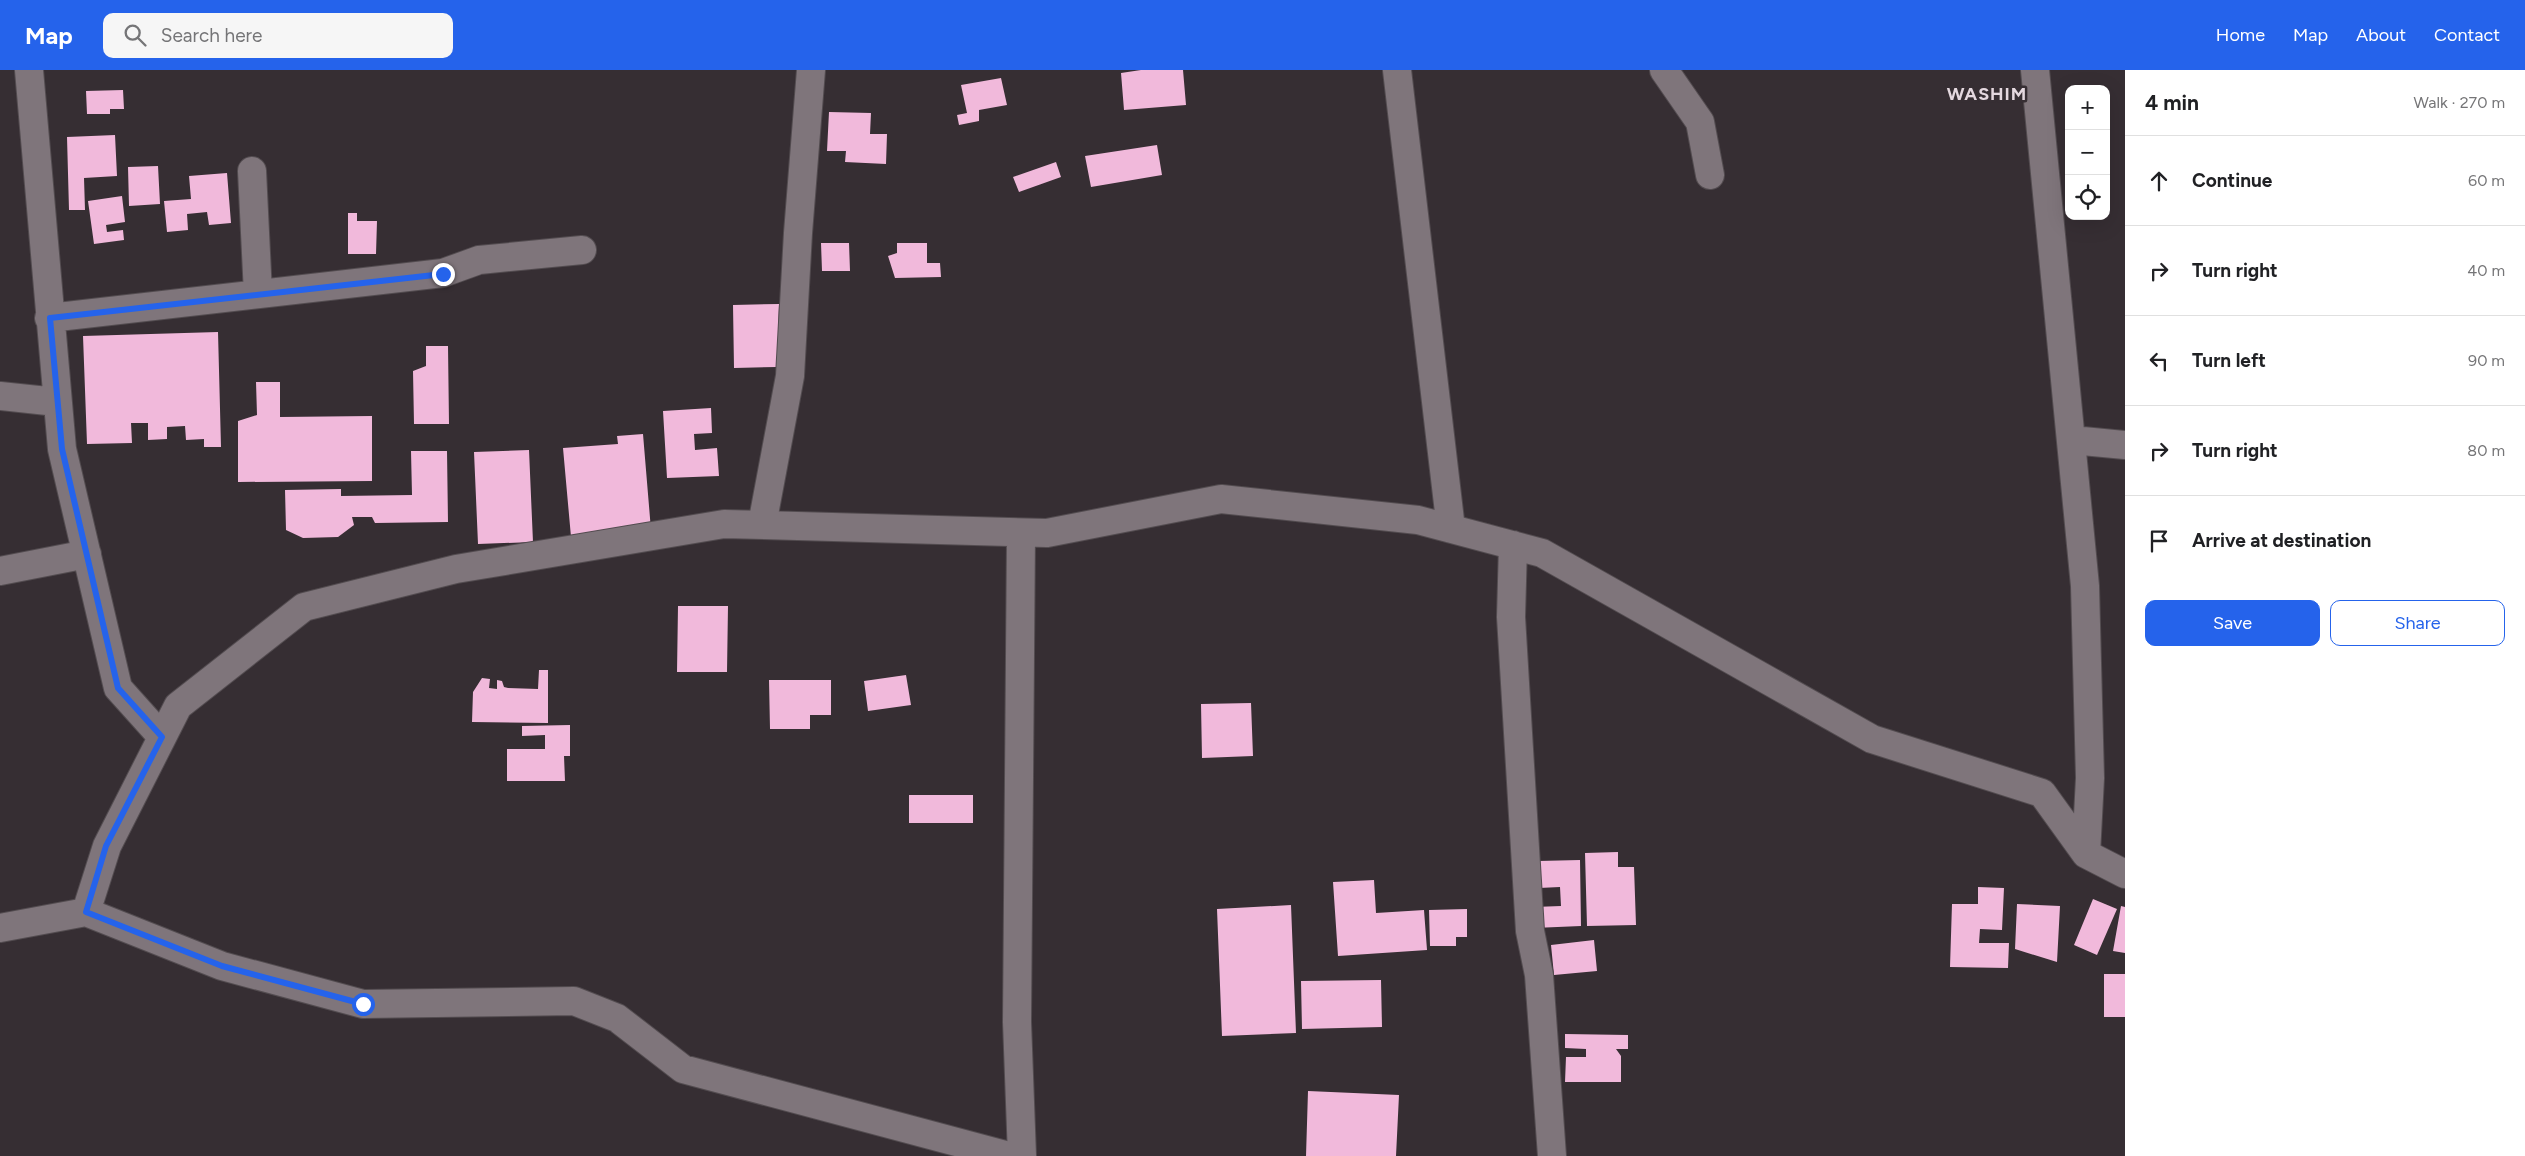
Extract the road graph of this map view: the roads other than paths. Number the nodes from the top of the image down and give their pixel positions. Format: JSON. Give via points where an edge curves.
{"nodes":[{"id":1,"x":28,"y":70,"type":"edge"},
{"id":2,"x":811,"y":70,"type":"edge"},
{"id":3,"x":1397,"y":70,"type":"edge"},
{"id":4,"x":1664,"y":70,"type":"edge"},
{"id":5,"x":2035,"y":70,"type":"edge"},
{"id":6,"x":252,"y":170,"type":"dead end"},
{"id":7,"x":1710,"y":175,"type":"dead end"},
{"id":8,"x":582,"y":250,"type":"dead end"},
{"id":9,"x":258,"y":294,"type":"junction"},
{"id":10,"x":50,"y":318,"type":"junction"},
{"id":11,"x":0,"y":396,"type":"edge"},
{"id":12,"x":57,"y":402,"type":"junction"},
{"id":13,"x":2072,"y":440,"type":"junction"},
{"id":14,"x":2125,"y":445,"type":"edge"},
{"id":15,"x":762,"y":525,"type":"junction"},
{"id":16,"x":1451,"y":528,"type":"junction"},
{"id":17,"x":1021,"y":533,"type":"junction"},
{"id":18,"x":1513,"y":545,"type":"junction"},
{"id":19,"x":87,"y":554,"type":"junction"},
{"id":20,"x":0,"y":571,"type":"edge"},
{"id":21,"x":162,"y":737,"type":"junction"},
{"id":22,"x":2086,"y":854,"type":"junction"},
{"id":23,"x":2125,"y":874,"type":"edge"},
{"id":24,"x":86,"y":912,"type":"junction"},
{"id":25,"x":0,"y":928,"type":"edge"},
{"id":26,"x":1009,"y":1156,"type":"edge"},
{"id":27,"x":1022,"y":1156,"type":"edge"},
{"id":28,"x":1552,"y":1156,"type":"edge"}],
"edges":[{"from":1,"to":10,"type":"street"},
{"from":2,"to":15,"type":"street","via":[[790,376]]},
{"from":3,"to":16,"type":"street"},
{"from":4,"to":7,"type":"street","via":[[1700,122]]},
{"from":5,"to":13,"type":"street"},
{"from":6,"to":9,"type":"street"},
{"from":8,"to":9,"type":"street","via":[[479,260],[443,274]]},
{"from":9,"to":10,"type":"street"},
{"from":10,"to":12,"type":"street"},
{"from":11,"to":12,"type":"street"},
{"from":12,"to":19,"type":"street","via":[[62,449]]},
{"from":13,"to":14,"type":"street"},
{"from":13,"to":22,"type":"street","via":[[2085,586],[2090,778]]},
{"from":15,"to":17,"type":"street"},
{"from":15,"to":21,"type":"street","via":[[724,524],[456,569],[304,607],[178,706]]},
{"from":16,"to":17,"type":"street","via":[[1418,520],[1222,499],[1047,533]]},
{"from":16,"to":18,"type":"street"},
{"from":17,"to":27,"type":"street","via":[[1017,1022]]},
{"from":18,"to":22,"type":"street","via":[[1542,553],[1872,739],[2042,793]]},
{"from":18,"to":28,"type":"street","via":[[1511,618],[1530,931],[1539,976]]},
{"from":19,"to":20,"type":"street"},
{"from":19,"to":21,"type":"street","via":[[118,688]]},
{"from":21,"to":24,"type":"street","via":[[106,846]]},
{"from":22,"to":23,"type":"street"},
{"from":24,"to":25,"type":"street"},
{"from":24,"to":26,"type":"street","via":[[222,966],[363,1004],[574,1001],[617,1018],[683,1069]]}]}
